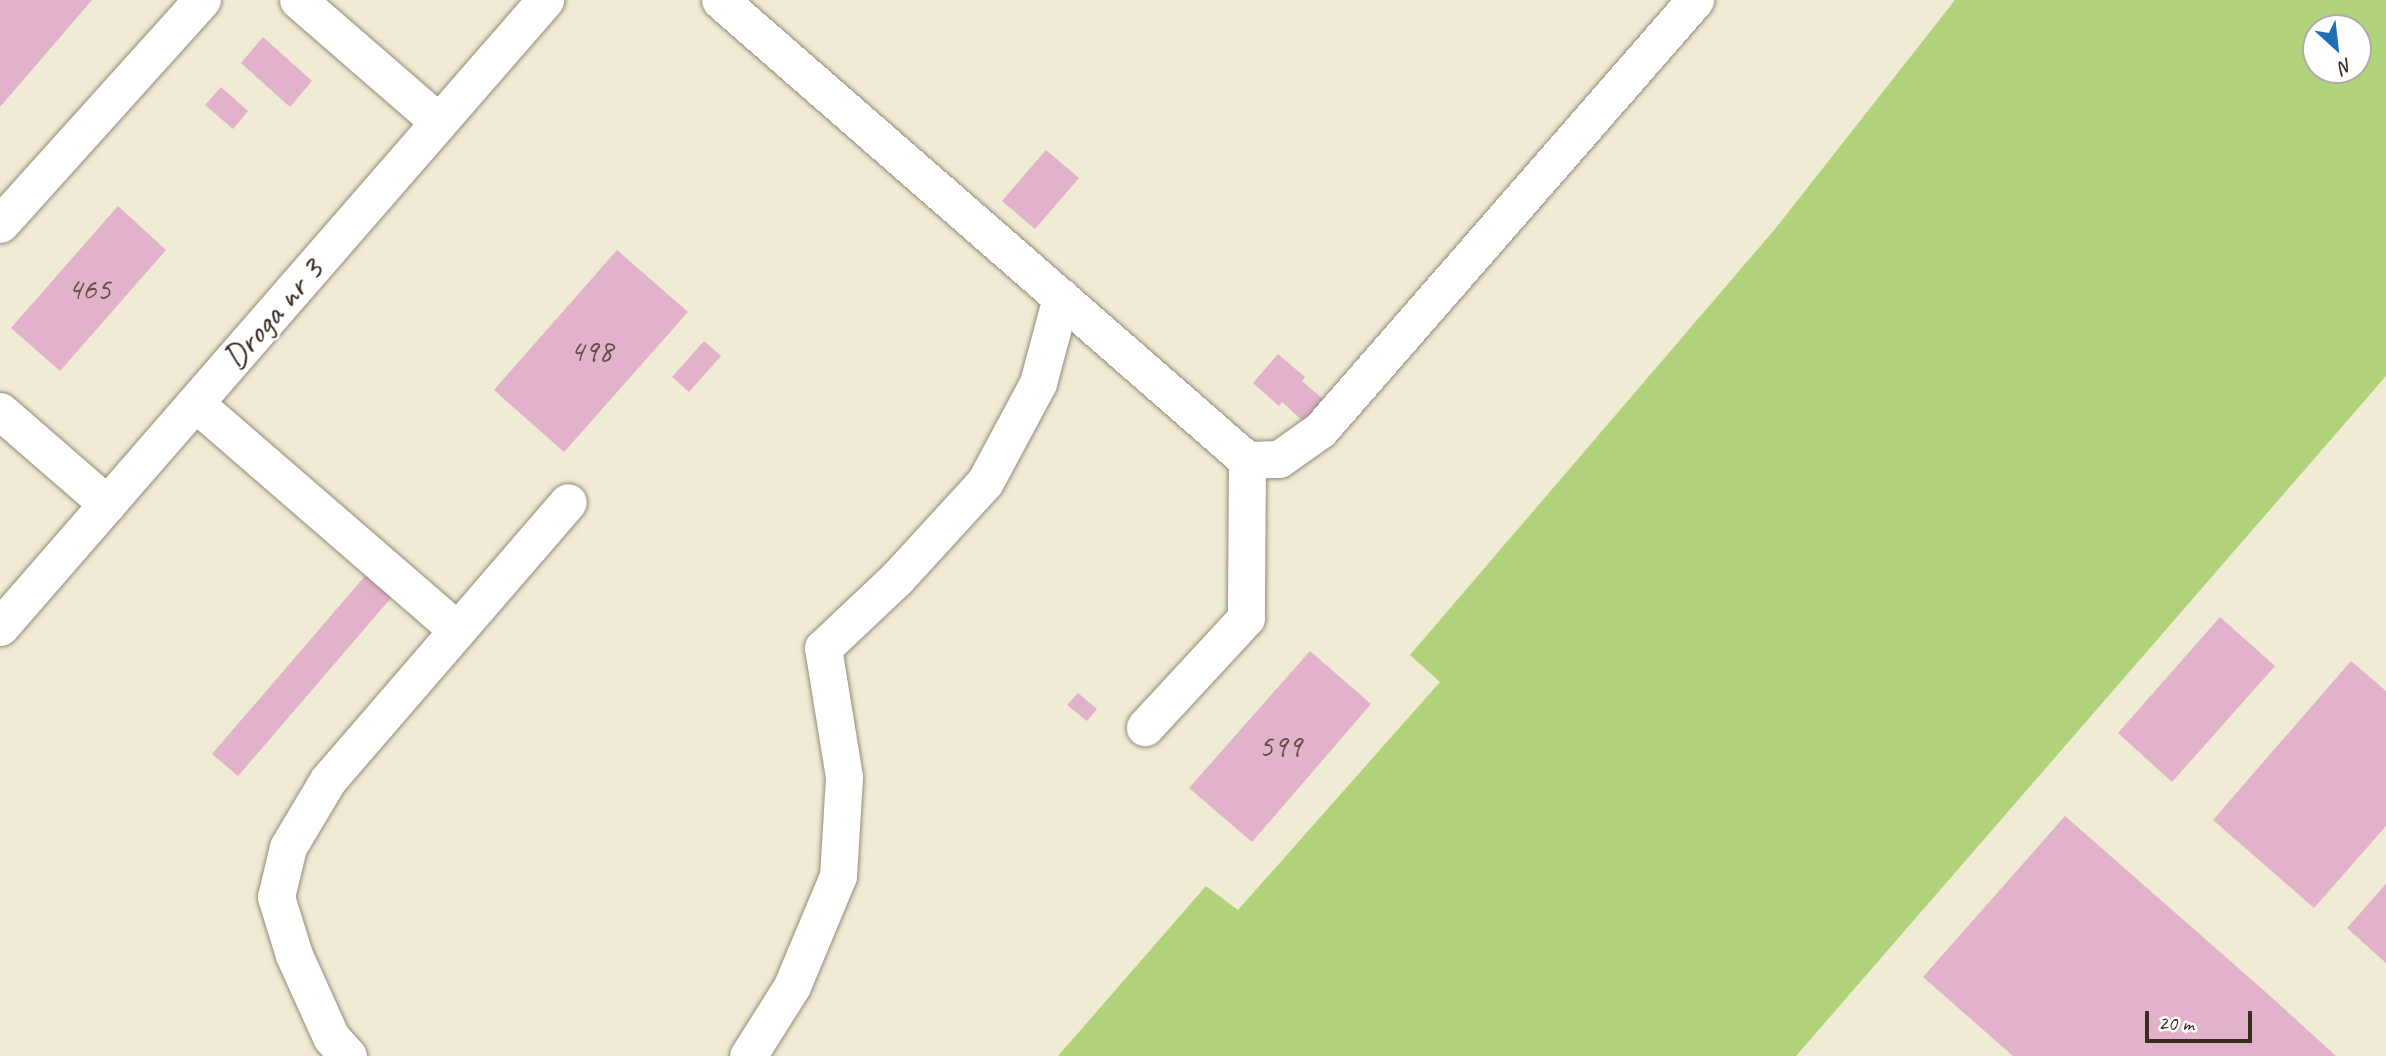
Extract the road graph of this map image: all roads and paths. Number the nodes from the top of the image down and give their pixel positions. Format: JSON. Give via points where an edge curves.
{"nodes":[{"id":1,"x":202,"y":0,"type":"edge"},
{"id":2,"x":298,"y":0,"type":"edge"},
{"id":3,"x":545,"y":0,"type":"edge"},
{"id":4,"x":720,"y":0,"type":"edge"},
{"id":5,"x":1695,"y":0,"type":"edge"},
{"id":6,"x":439,"y":122,"type":"junction"},
{"id":7,"x":0,"y":224,"type":"edge"},
{"id":8,"x":1061,"y":297,"type":"junction"},
{"id":9,"x":195,"y":403,"type":"junction"},
{"id":10,"x":0,"y":411,"type":"edge"},
{"id":11,"x":1247,"y":460,"type":"junction"},
{"id":12,"x":568,"y":502,"type":"dead end"},
{"id":13,"x":107,"y":504,"type":"junction"},
{"id":14,"x":0,"y":627,"type":"edge"},
{"id":15,"x":457,"y":630,"type":"junction"},
{"id":16,"x":1145,"y":727,"type":"dead end"},
{"id":17,"x":348,"y":1056,"type":"edge"},
{"id":18,"x":748,"y":1056,"type":"edge"}],
"edges":[{"from":1,"to":7,"type":"lane"},
{"from":2,"to":6,"type":"lane"},
{"from":3,"to":6,"type":"lane","name":"Droga nr 3"},
{"from":4,"to":8,"type":"lane"},
{"from":5,"to":11,"type":"lane","via":[[1321,430],[1279,459]]},
{"from":6,"to":9,"type":"lane","name":"Droga nr 3"},
{"from":8,"to":11,"type":"lane"},
{"from":8,"to":18,"type":"lane","via":[[1038,383],[985,482],[897,578],[823,648],[844,777],[838,876],[792,986]]},
{"from":9,"to":13,"type":"lane","name":"Droga nr 3"},
{"from":9,"to":15,"type":"lane"},
{"from":10,"to":13,"type":"lane"},
{"from":11,"to":16,"type":"lane","via":[[1246,618]]},
{"from":12,"to":15,"type":"lane"},
{"from":13,"to":14,"type":"lane","name":"Droga nr 3"},
{"from":15,"to":17,"type":"lane","via":[[328,780],[288,847],[276,897],[299,967],[331,1037]]}]}
